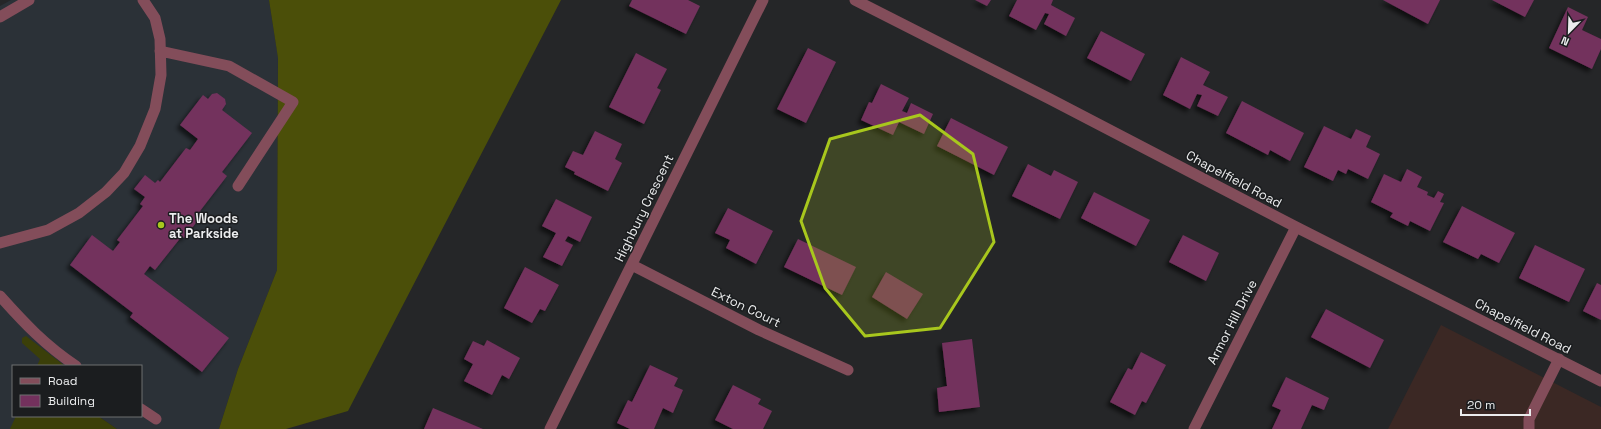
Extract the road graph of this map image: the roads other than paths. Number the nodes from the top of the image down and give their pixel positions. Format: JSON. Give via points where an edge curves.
{"nodes":[{"id":1,"x":29,"y":0,"type":"edge"},
{"id":2,"x":142,"y":0,"type":"edge"},
{"id":3,"x":763,"y":0,"type":"edge"},
{"id":4,"x":855,"y":0,"type":"edge"},
{"id":5,"x":0,"y":18,"type":"edge"},
{"id":6,"x":160,"y":51,"type":"junction"},
{"id":7,"x":238,"y":186,"type":"dead end"},
{"id":8,"x":1296,"y":227,"type":"junction"},
{"id":9,"x":0,"y":243,"type":"edge"},
{"id":10,"x":632,"y":266,"type":"junction"},
{"id":11,"x":0,"y":296,"type":"edge"},
{"id":12,"x":1559,"y":359,"type":"junction"},
{"id":13,"x":75,"y":365,"type":"edge"},
{"id":14,"x":848,"y":370,"type":"dead end"},
{"id":15,"x":1601,"y":381,"type":"edge"},
{"id":16,"x":142,"y":410,"type":"edge"},
{"id":17,"x":156,"y":419,"type":"dead end"},
{"id":18,"x":550,"y":429,"type":"edge"},
{"id":19,"x":1194,"y":429,"type":"edge"},
{"id":20,"x":1529,"y":429,"type":"edge"}],
"edges":[{"from":1,"to":5,"type":"street"},
{"from":2,"to":6,"type":"street","via":[[155,18]]},
{"from":3,"to":10,"type":"street","name":"Highbury Crescent"},
{"from":4,"to":8,"type":"street","name":"Chapelfield Road"},
{"from":6,"to":7,"type":"street","via":[[229,66],[293,102]]},
{"from":6,"to":9,"type":"street","via":[[161,75],[156,109],[140,146],[124,173],[106,192],[79,213],[48,230]]},
{"from":8,"to":12,"type":"street","name":"Chapelfield Road"},
{"from":8,"to":19,"type":"street","name":"Armor Hill Drive"},
{"from":10,"to":14,"type":"street","name":"Exton Court","via":[[759,330]]},
{"from":10,"to":18,"type":"street","name":"Highbury Crescent"},
{"from":11,"to":13,"type":"street","via":[[30,331]]},
{"from":12,"to":15,"type":"street","name":"Chapelfield Road"},
{"from":12,"to":20,"type":"street","via":[[1529,419]]},
{"from":16,"to":17,"type":"street"}]}
